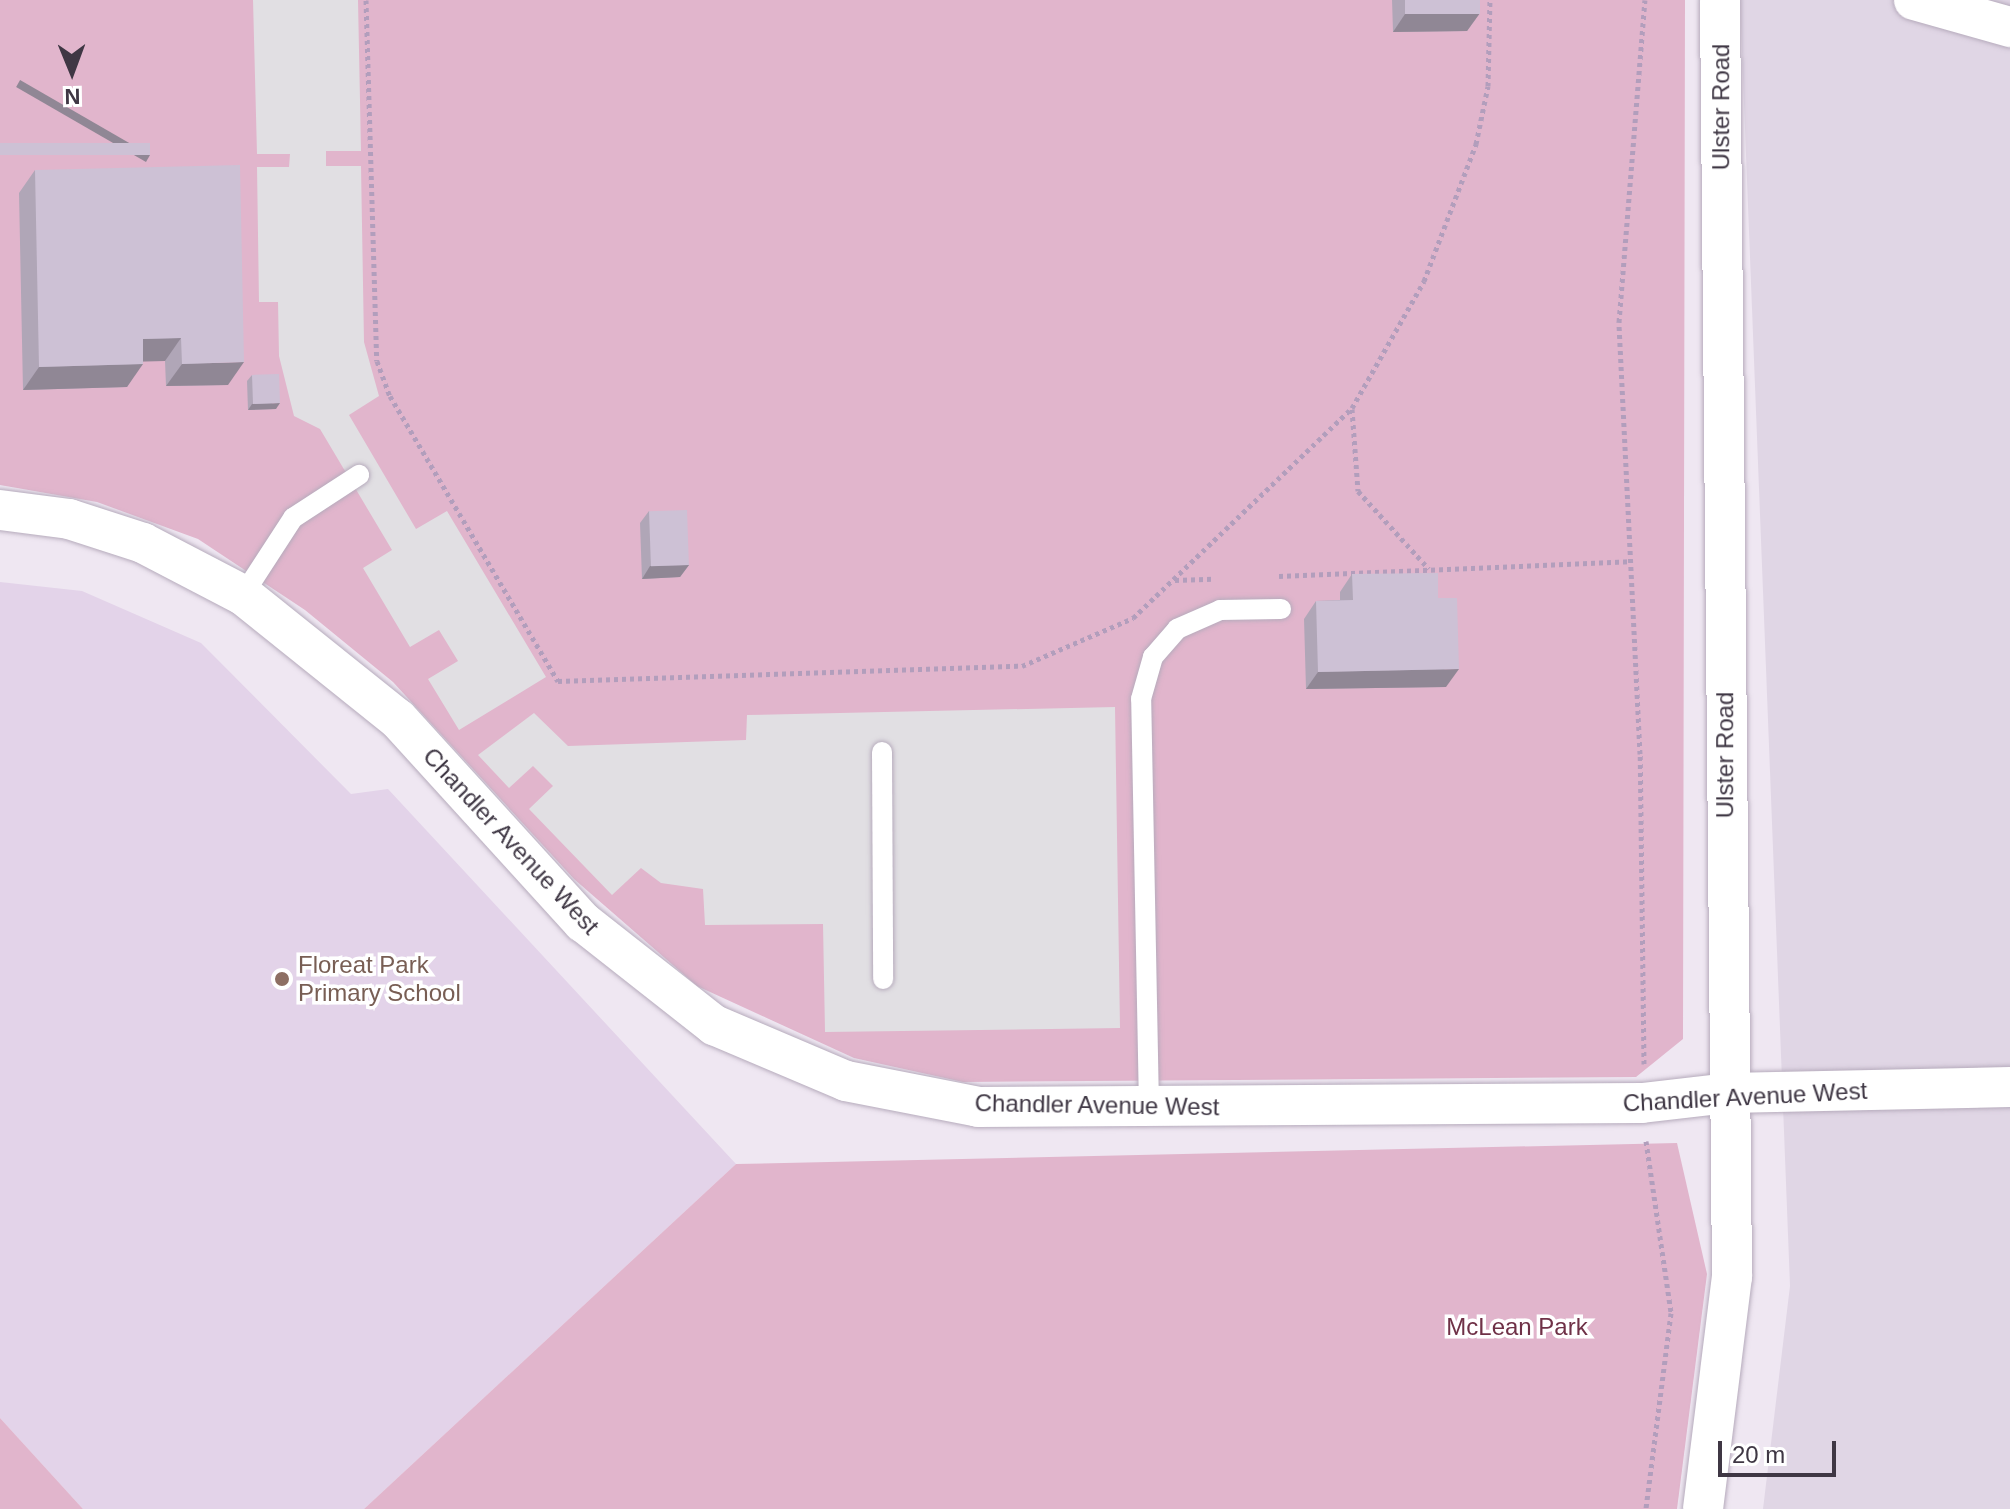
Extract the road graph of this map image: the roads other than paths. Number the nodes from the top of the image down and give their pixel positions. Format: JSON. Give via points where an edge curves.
{"nodes":[{"id":1,"x":1720,"y":0,"type":"edge"},
{"id":2,"x":1914,"y":0,"type":"edge"},
{"id":3,"x":2010,"y":27,"type":"edge"},
{"id":4,"x":359,"y":475,"type":"dead end"},
{"id":5,"x":0,"y":510,"type":"edge"},
{"id":6,"x":243,"y":595,"type":"junction"},
{"id":7,"x":1281,"y":609,"type":"dead end"},
{"id":8,"x":882,"y":752,"type":"dead end"},
{"id":9,"x":883,"y":979,"type":"dead end"},
{"id":10,"x":2010,"y":1087,"type":"edge"},
{"id":11,"x":1728,"y":1093,"type":"junction"},
{"id":12,"x":1149,"y":1107,"type":"junction"},
{"id":13,"x":1703,"y":1509,"type":"edge"}],
"edges":[{"from":1,"to":11,"type":"street","name":"Ulster Road"},
{"from":2,"to":3,"type":"street"},
{"from":4,"to":6,"type":"lane","via":[[293,518]]},
{"from":5,"to":6,"type":"street","name":"Chandler Avenue West","via":[[69,519],[143,543]]},
{"from":6,"to":12,"type":"street","name":"Chandler Avenue West","via":[[398,719],[583,922],[714,1025],[846,1081],[978,1107]]},
{"from":7,"to":12,"type":"lane","via":[[1220,610],[1177,629],[1153,657],[1141,699]]},
{"from":8,"to":9,"type":"lane"},
{"from":10,"to":11,"type":"street","name":"Chandler Avenue West"},
{"from":11,"to":12,"type":"street","name":"Chandler Avenue West","via":[[1642,1103]]},
{"from":11,"to":13,"type":"street","name":"Ulster Road","via":[[1732,1277]]}]}
